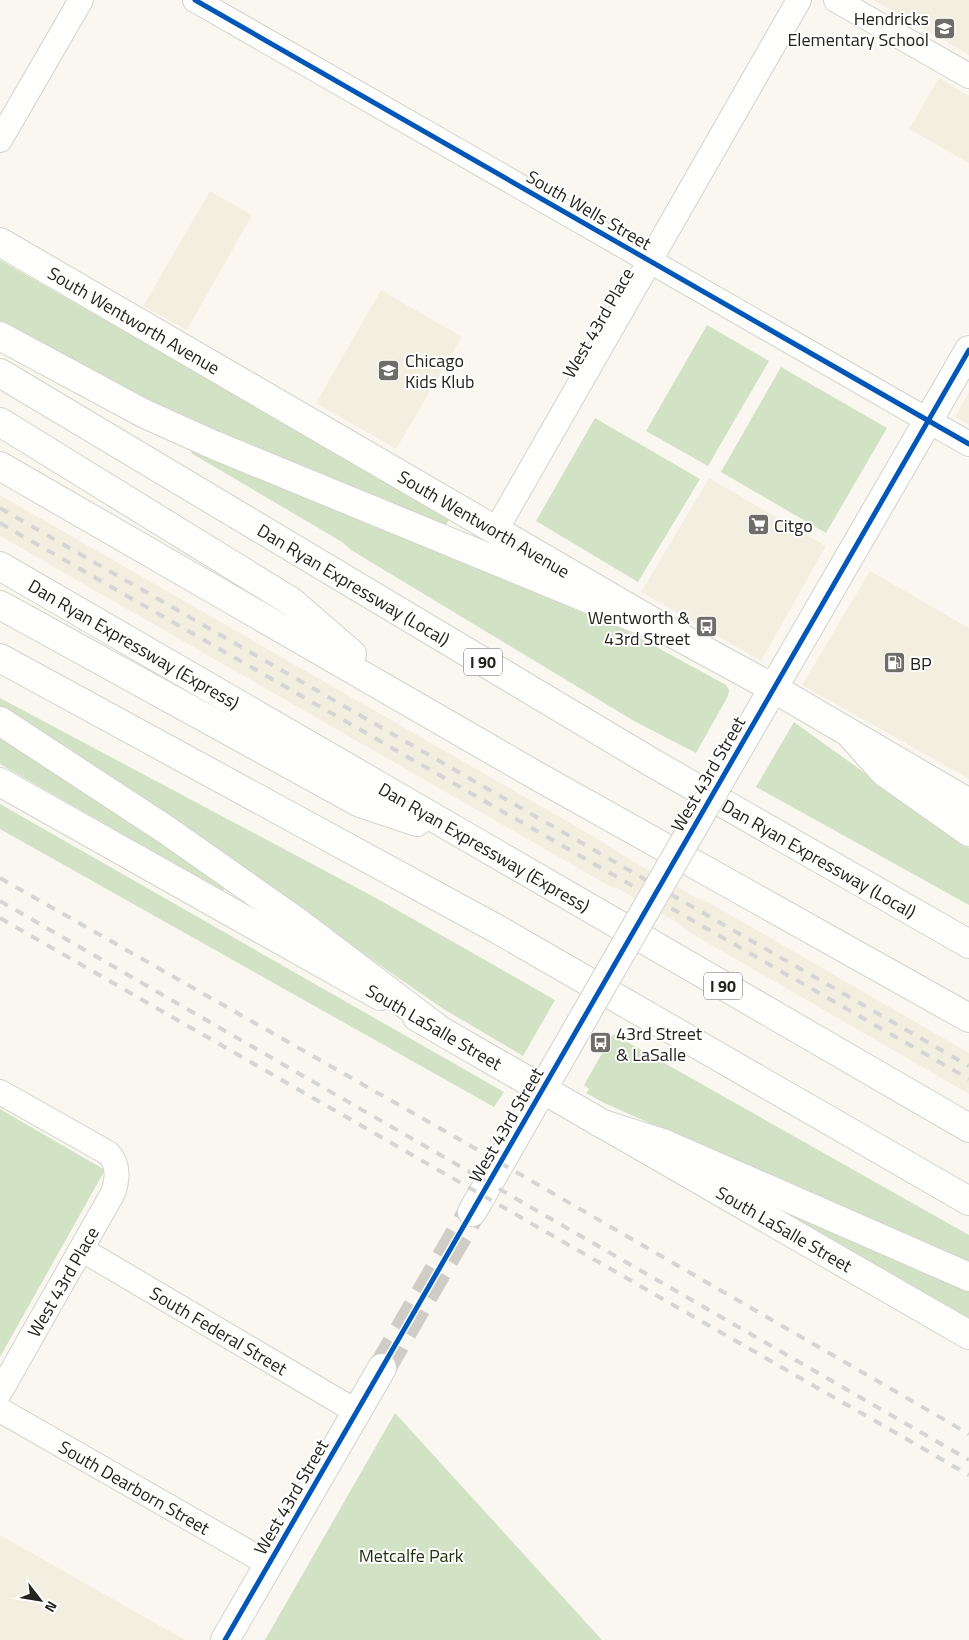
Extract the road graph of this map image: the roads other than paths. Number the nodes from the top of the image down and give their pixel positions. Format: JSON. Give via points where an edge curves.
{"nodes":[{"id":1,"x":81,"y":0,"type":"edge"},
{"id":2,"x":195,"y":0,"type":"edge"},
{"id":3,"x":798,"y":0,"type":"edge"},
{"id":4,"x":836,"y":0,"type":"edge"},
{"id":5,"x":969,"y":76,"type":"edge"},
{"id":6,"x":0,"y":140,"type":"edge"},
{"id":7,"x":0,"y":242,"type":"edge"},
{"id":8,"x":650,"y":261,"type":"junction"},
{"id":9,"x":0,"y":336,"type":"edge"},
{"id":10,"x":969,"y":350,"type":"edge"},
{"id":11,"x":0,"y":374,"type":"edge"},
{"id":12,"x":928,"y":420,"type":"junction"},
{"id":13,"x":0,"y":422,"type":"edge"},
{"id":14,"x":969,"y":444,"type":"edge"},
{"id":15,"x":0,"y":466,"type":"edge"},
{"id":16,"x":496,"y":530,"type":"junction"},
{"id":17,"x":0,"y":566,"type":"edge"},
{"id":18,"x":0,"y":605,"type":"edge"},
{"id":19,"x":674,"y":634,"type":"junction"},
{"id":20,"x":0,"y":658,"type":"edge"},
{"id":21,"x":774,"y":688,"type":"junction"},
{"id":22,"x":400,"y":696,"type":"junction"},
{"id":23,"x":0,"y":721,"type":"edge"},
{"id":24,"x":851,"y":735,"type":"junction"},
{"id":25,"x":0,"y":782,"type":"edge"},
{"id":26,"x":969,"y":803,"type":"edge"},
{"id":27,"x":969,"y":832,"type":"edge"},
{"id":28,"x":476,"y":843,"type":"junction"},
{"id":29,"x":969,"y":944,"type":"edge"},
{"id":30,"x":969,"y":1018,"type":"edge"},
{"id":31,"x":437,"y":1028,"type":"junction"},
{"id":32,"x":542,"y":1089,"type":"junction"},
{"id":33,"x":0,"y":1092,"type":"edge"},
{"id":34,"x":600,"y":1123,"type":"junction"},
{"id":35,"x":969,"y":1128,"type":"edge"},
{"id":36,"x":969,"y":1201,"type":"edge"},
{"id":37,"x":472,"y":1212,"type":"tunnel mouth"},
{"id":38,"x":81,"y":1250,"type":"junction"},
{"id":39,"x":969,"y":1277,"type":"edge"},
{"id":40,"x":969,"y":1335,"type":"edge"},
{"id":41,"x":382,"y":1368,"type":"tunnel mouth"},
{"id":42,"x":0,"y":1392,"type":"edge"},
{"id":43,"x":0,"y":1410,"type":"edge"},
{"id":44,"x":357,"y":1412,"type":"junction"},
{"id":45,"x":269,"y":1564,"type":"junction"},
{"id":46,"x":225,"y":1640,"type":"edge"}],
"edges":[{"from":1,"to":6,"type":"street"},
{"from":2,"to":8,"type":"street","name":"South Wells Street"},
{"from":3,"to":8,"type":"street","name":"West 43rd Place"},
{"from":4,"to":5,"type":"street"},
{"from":7,"to":16,"type":"main road","name":"South Wentworth Avenue"},
{"from":8,"to":12,"type":"street","name":"South Wells Street"},
{"from":8,"to":16,"type":"street","name":"West 43rd Place"},
{"from":9,"to":19,"type":"main road","via":[[143,414]]},
{"from":10,"to":12,"type":"main road","name":"West 43rd Street"},
{"from":11,"to":29,"type":"main road","name":"Dan Ryan Expressway (Local)","number":"I 90","via":[[651,762]]},
{"from":12,"to":14,"type":"street","name":"South Wells Street"},
{"from":12,"to":21,"type":"main road","name":"West 43rd Street"},
{"from":13,"to":22,"type":"main road","via":[[292,602]]},
{"from":15,"to":22,"type":"main road"},
{"from":16,"to":19,"type":"main road","name":"South Wentworth Avenue"},
{"from":17,"to":28,"type":"main road","name":"Dan Ryan Expressway (Express)","number":"I 90"},
{"from":18,"to":28,"type":"main road","via":[[360,802]]},
{"from":19,"to":21,"type":"main road","name":"South Wentworth Avenue"},
{"from":20,"to":36,"type":"main road","via":[[497,929]]},
{"from":21,"to":24,"type":"main road","name":"South Wentworth Avenue"},
{"from":21,"to":32,"type":"main road","name":"West 43rd Street","bridge":true},
{"from":22,"to":30,"type":"main road"},
{"from":23,"to":31,"type":"main road","via":[[165,829]]},
{"from":24,"to":26,"type":"main road","name":"South Wentworth Avenue"},
{"from":24,"to":27,"type":"main road","via":[[884,772]]},
{"from":25,"to":31,"type":"main road","name":"South LaSalle Street"},
{"from":28,"to":35,"type":"main road","name":"Dan Ryan Expressway (Express)","number":"I 90"},
{"from":31,"to":32,"type":"main road","name":"South LaSalle Street"},
{"from":32,"to":34,"type":"main road","name":"South LaSalle Street"},
{"from":32,"to":37,"type":"main road","name":"West 43rd Street"},
{"from":33,"to":38,"type":"street","name":"West 43rd Place","via":[[114,1159],[117,1181],[113,1193]]},
{"from":34,"to":39,"type":"main road","via":[[663,1143]]},
{"from":34,"to":40,"type":"main road","name":"South LaSalle Street"},
{"from":38,"to":42,"type":"street","name":"West 43rd Place"},
{"from":38,"to":44,"type":"street","name":"South Federal Street"},
{"from":41,"to":44,"type":"main road","name":"West 43rd Street"},
{"from":43,"to":45,"type":"street","name":"South Dearborn Street"},
{"from":44,"to":45,"type":"main road","name":"West 43rd Street"},
{"from":45,"to":46,"type":"main road","name":"West 43rd Street"}]}
